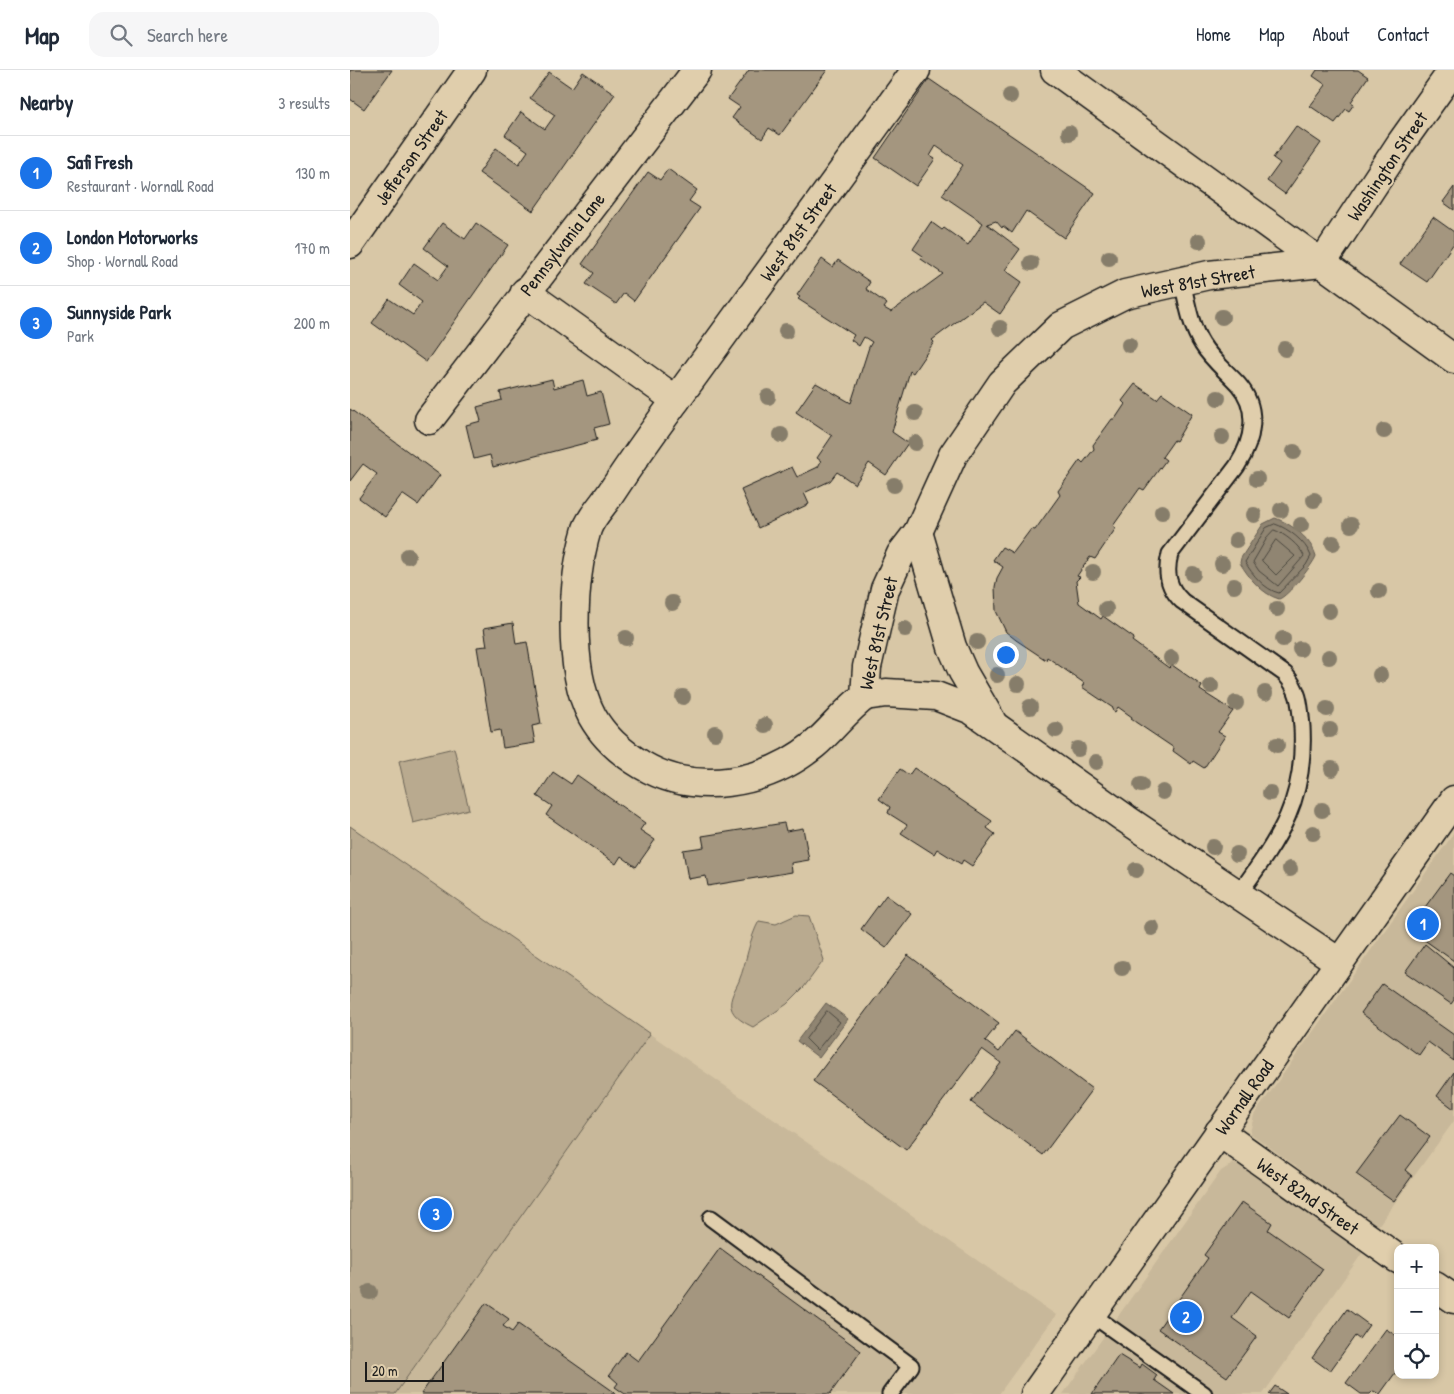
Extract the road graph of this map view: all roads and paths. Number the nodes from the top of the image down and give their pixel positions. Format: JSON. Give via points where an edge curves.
{"nodes":[{"id":1,"x":472,"y":70,"type":"edge"},
{"id":2,"x":697,"y":70,"type":"edge"},
{"id":3,"x":916,"y":70,"type":"edge"},
{"id":4,"x":1055,"y":70,"type":"edge"},
{"id":5,"x":1453,"y":70,"type":"edge"},
{"id":6,"x":350,"y":244,"type":"edge"},
{"id":7,"x":1322,"y":263,"type":"junction"},
{"id":8,"x":1182,"y":281,"type":"junction"},
{"id":9,"x":525,"y":292,"type":"junction"},
{"id":10,"x":1454,"y":359,"type":"edge"},
{"id":11,"x":676,"y":400,"type":"junction"},
{"id":12,"x":429,"y":420,"type":"dead end"},
{"id":13,"x":918,"y":532,"type":"junction"},
{"id":14,"x":865,"y":696,"type":"junction"},
{"id":15,"x":991,"y":722,"type":"junction"},
{"id":16,"x":1451,"y":809,"type":"edge"},
{"id":17,"x":1238,"y":895,"type":"junction"},
{"id":18,"x":1339,"y":962,"type":"junction"},
{"id":19,"x":1219,"y":1132,"type":"junction"},
{"id":20,"x":712,"y":1218,"type":"dead end"},
{"id":21,"x":1394,"y":1256,"type":"edge"},
{"id":22,"x":1439,"y":1289,"type":"edge"},
{"id":23,"x":1454,"y":1299,"type":"edge"},
{"id":24,"x":1091,"y":1314,"type":"junction"},
{"id":25,"x":1044,"y":1391,"type":"edge"},
{"id":26,"x":890,"y":1394,"type":"edge"},
{"id":27,"x":1204,"y":1394,"type":"edge"}],
"edges":[{"from":1,"to":6,"type":"street","name":"Jefferson Street"},
{"from":2,"to":9,"type":"street","name":"Pennsylvania Lane"},
{"from":3,"to":11,"type":"street","name":"West 81st Street"},
{"from":4,"to":7,"type":"street"},
{"from":5,"to":7,"type":"street","name":"Washington Street"},
{"from":7,"to":8,"type":"street","name":"West 81st Street"},
{"from":7,"to":10,"type":"street"},
{"from":8,"to":13,"type":"street","name":"West 81st Street","via":[[1125,294],[1061,326],[1002,383],[952,455]]},
{"from":8,"to":17,"type":"lane","via":[[1191,320],[1200,341],[1245,396],[1252,433],[1237,466],[1170,554],[1167,571],[1171,588],[1182,601],[1285,674],[1297,689],[1300,710],[1302,742],[1296,795],[1279,836]]},
{"from":9,"to":11,"type":"street"},
{"from":9,"to":12,"type":"street","name":"Pennsylvania Lane"},
{"from":11,"to":14,"type":"street","name":"West 81st Street","via":[[588,527],[574,602],[579,675],[592,716],[627,755],[658,774],[721,784],[747,779],[806,751]]},
{"from":13,"to":14,"type":"street","name":"West 81st Street","via":[[901,554],[885,589],[867,667]]},
{"from":13,"to":15,"type":"street","via":[[952,647]]},
{"from":14,"to":15,"type":"street","via":[[886,693],[936,696],[956,702]]},
{"from":15,"to":17,"type":"street"},
{"from":16,"to":18,"type":"street","name":"Wornall Road"},
{"from":17,"to":18,"type":"street"},
{"from":18,"to":19,"type":"street","name":"Wornall Road"},
{"from":19,"to":21,"type":"street","name":"West 82nd Street"},
{"from":19,"to":24,"type":"street","name":"Wornall Road"},
{"from":20,"to":26,"type":"lane","via":[[911,1366]]},
{"from":22,"to":23,"type":"street"},
{"from":24,"to":25,"type":"street","name":"Wornall Road"},
{"from":24,"to":27,"type":"lane"}]}
